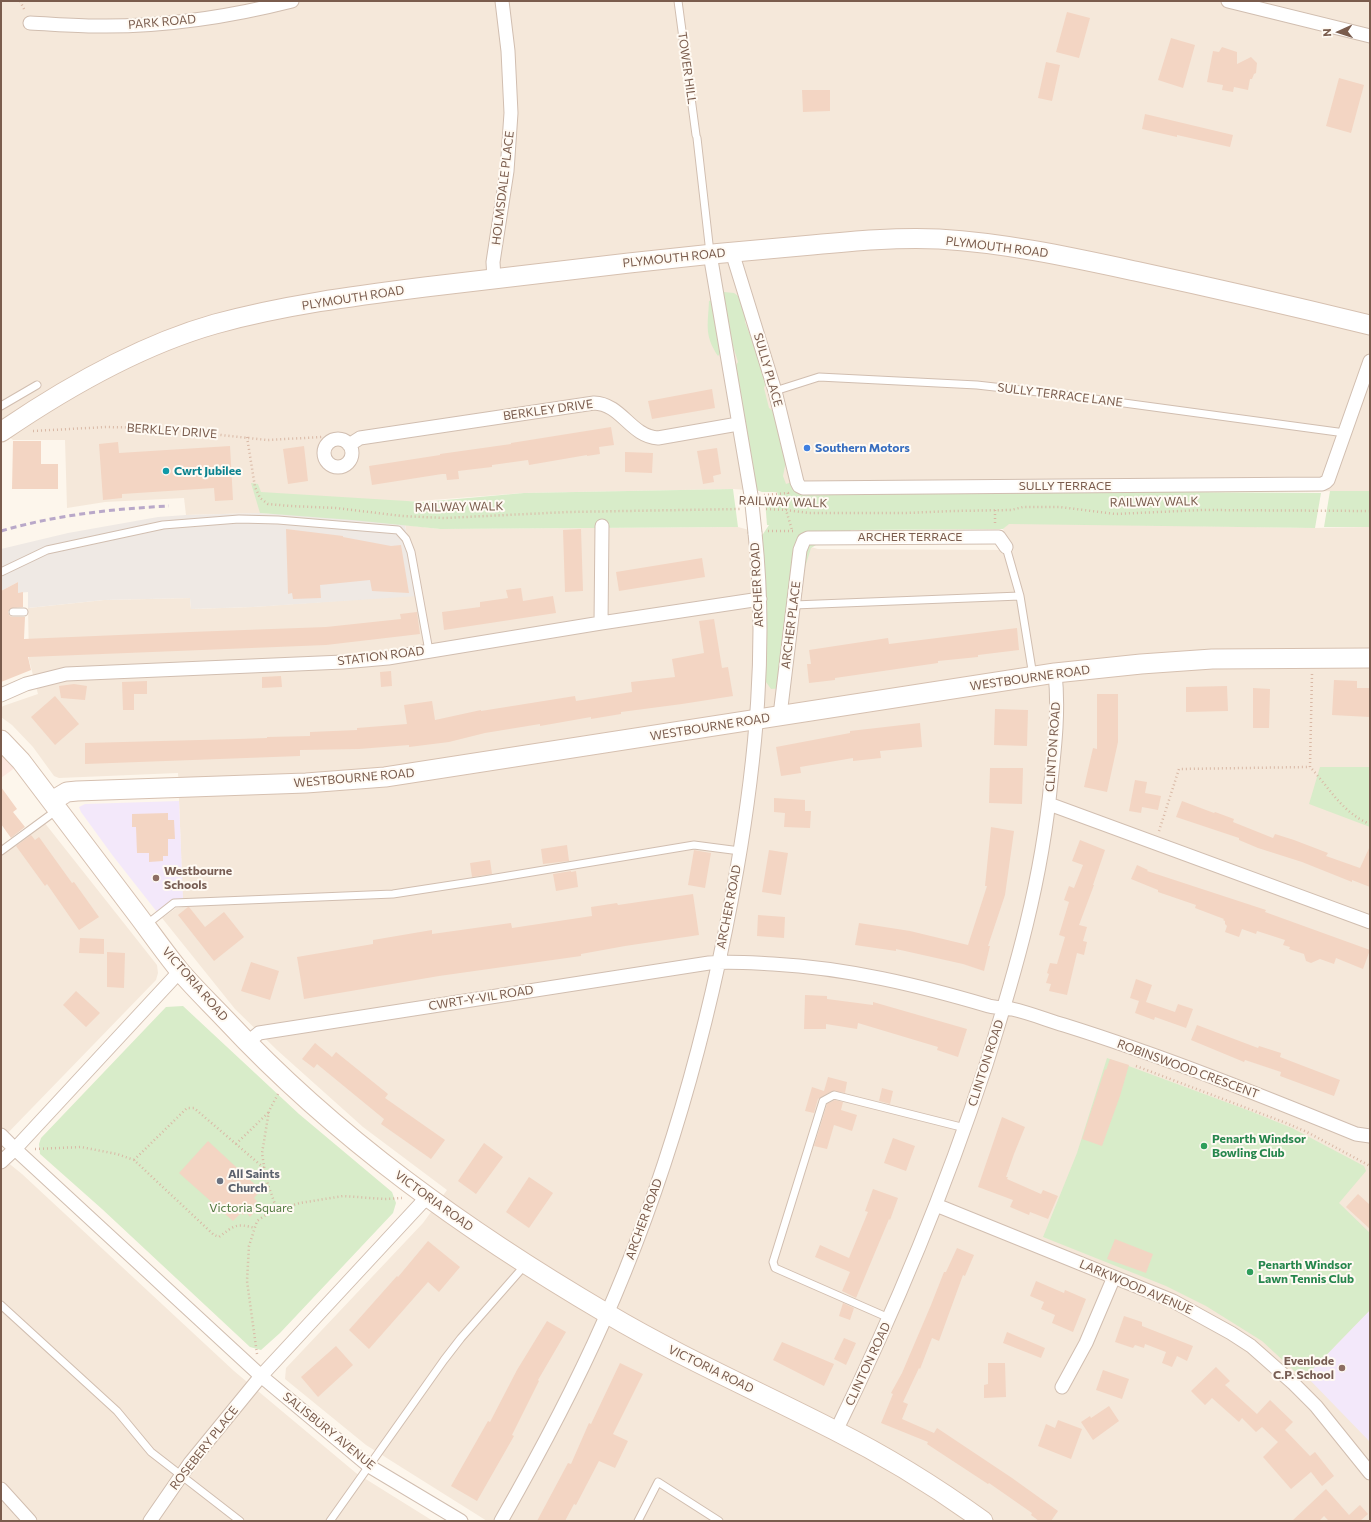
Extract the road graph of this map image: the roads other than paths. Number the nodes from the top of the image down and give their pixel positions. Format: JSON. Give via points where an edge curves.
{"nodes":[{"id":1,"x":292,"y":1,"type":"edge"},
{"id":2,"x":502,"y":1,"type":"edge"},
{"id":3,"x":678,"y":1,"type":"edge"},
{"id":4,"x":1228,"y":1,"type":"edge"},
{"id":5,"x":30,"y":23,"type":"dead end"},
{"id":6,"x":1370,"y":36,"type":"edge"},
{"id":7,"x":732,"y":252,"type":"junction"},
{"id":8,"x":710,"y":254,"type":"junction"},
{"id":9,"x":494,"y":279,"type":"junction"},
{"id":10,"x":1370,"y":325,"type":"edge"},
{"id":11,"x":1370,"y":361,"type":"edge"},
{"id":12,"x":37,"y":385,"type":"dead end"},
{"id":13,"x":776,"y":391,"type":"junction"},
{"id":14,"x":1,"y":406,"type":"edge"},
{"id":15,"x":738,"y":424,"type":"junction"},
{"id":16,"x":8,"y":428,"type":"edge"},
{"id":17,"x":1345,"y":433,"type":"junction"},
{"id":18,"x":349,"y":444,"type":"junction"},
{"id":19,"x":803,"y":488,"type":"joint"},
{"id":20,"x":602,"y":526,"type":"dead end"},
{"id":21,"x":808,"y":538,"type":"joint"},
{"id":22,"x":1006,"y":547,"type":"joint"},
{"id":23,"x":1,"y":572,"type":"edge"},
{"id":24,"x":1020,"y":596,"type":"junction"},
{"id":25,"x":760,"y":599,"type":"junction"},
{"id":26,"x":794,"y":605,"type":"junction"},
{"id":27,"x":13,"y":612,"type":"dead end"},
{"id":28,"x":24,"y":612,"type":"dead end"},
{"id":29,"x":602,"y":623,"type":"junction"},
{"id":30,"x":429,"y":651,"type":"junction"},
{"id":31,"x":1370,"y":658,"type":"edge"},
{"id":32,"x":1055,"y":673,"type":"junction"},
{"id":33,"x":1033,"y":676,"type":"junction"},
{"id":34,"x":1,"y":695,"type":"edge"},
{"id":35,"x":781,"y":716,"type":"junction"},
{"id":36,"x":756,"y":720,"type":"junction"},
{"id":37,"x":1,"y":740,"type":"edge"},
{"id":38,"x":1049,"y":804,"type":"junction"},
{"id":39,"x":55,"y":805,"type":"junction"},
{"id":40,"x":1,"y":851,"type":"edge"},
{"id":41,"x":740,"y":851,"type":"junction"},
{"id":42,"x":1370,"y":922,"type":"edge"},
{"id":43,"x":146,"y":925,"type":"junction"},
{"id":44,"x":718,"y":962,"type":"junction"},
{"id":45,"x":180,"y":971,"type":"junction"},
{"id":46,"x":1004,"y":1008,"type":"junction"},
{"id":47,"x":247,"y":1043,"type":"junction"},
{"id":48,"x":965,"y":1128,"type":"junction"},
{"id":49,"x":1,"y":1135,"type":"edge"},
{"id":50,"x":1370,"y":1136,"type":"edge"},
{"id":51,"x":14,"y":1149,"type":"junction"},
{"id":52,"x":1,"y":1162,"type":"edge"},
{"id":53,"x":427,"y":1197,"type":"junction"},
{"id":54,"x":936,"y":1205,"type":"junction"},
{"id":55,"x":526,"y":1264,"type":"junction"},
{"id":56,"x":1114,"y":1277,"type":"junction"},
{"id":57,"x":1,"y":1305,"type":"edge"},
{"id":58,"x":607,"y":1314,"type":"junction"},
{"id":59,"x":889,"y":1318,"type":"junction"},
{"id":60,"x":261,"y":1376,"type":"junction"},
{"id":61,"x":1062,"y":1387,"type":"dead end"},
{"id":62,"x":836,"y":1431,"type":"junction"},
{"id":63,"x":369,"y":1466,"type":"junction"},
{"id":64,"x":1370,"y":1473,"type":"edge"},
{"id":65,"x":182,"y":1475,"type":"junction"},
{"id":66,"x":1,"y":1488,"type":"edge"},
{"id":67,"x":30,"y":1521,"type":"edge"},
{"id":68,"x":150,"y":1521,"type":"edge"},
{"id":69,"x":240,"y":1521,"type":"edge"},
{"id":70,"x":330,"y":1521,"type":"edge"},
{"id":71,"x":461,"y":1521,"type":"edge"},
{"id":72,"x":501,"y":1521,"type":"edge"},
{"id":73,"x":638,"y":1521,"type":"edge"},
{"id":74,"x":718,"y":1521,"type":"edge"},
{"id":75,"x":983,"y":1521,"type":"edge"}],
"edges":[{"from":1,"to":5,"type":"street","name":"PARK ROAD","via":[[265,8],[167,23],[97,26]]},
{"from":2,"to":9,"type":"street","name":"HOLMSDALE PLACE","via":[[511,113],[507,171],[493,262]]},
{"from":3,"to":8,"type":"lane","name":"TOWER HILL"},
{"from":4,"to":6,"type":"street"},
{"from":7,"to":8,"type":"street","name":"PLYMOUTH ROAD"},
{"from":7,"to":10,"type":"street","name":"PLYMOUTH ROAD","via":[[873,240],[936,239],[990,244],[1037,250]]},
{"from":7,"to":13,"type":"street","name":"SULLY PLACE"},
{"from":8,"to":9,"type":"street","name":"PLYMOUTH ROAD"},
{"from":8,"to":15,"type":"street","name":"ARCHER ROAD"},
{"from":9,"to":16,"type":"street","name":"PLYMOUTH ROAD","via":[[317,302],[213,325],[162,343],[102,371]]},
{"from":11,"to":17,"type":"street"},
{"from":12,"to":14,"type":"lane"},
{"from":13,"to":17,"type":"lane","name":"SULLY TERRACE LANE","via":[[819,377],[977,385]]},
{"from":13,"to":19,"type":"street","name":"SULLY PLACE","via":[[797,482]]},
{"from":15,"to":18,"type":"street","name":"BERKLEY DRIVE","via":[[658,438],[650,437],[636,430],[609,406],[594,403],[360,438]]},
{"from":15,"to":25,"type":"street","name":"ARCHER ROAD","bridge":true,"via":[[757,495],[761,532]]},
{"from":17,"to":19,"type":"street","name":"SULLY TERRACE","via":[[1326,482],[1318,484]]},
{"from":18,"to":18,"type":"street","name":"BERKLEY DRIVE","via":[[340,439],[327,444],[324,452],[327,462],[330,465],[344,466],[350,460],[352,451]]},
{"from":20,"to":29,"type":"street"},
{"from":21,"to":22,"type":"street","name":"ARCHER TERRACE","via":[[999,537]]},
{"from":21,"to":26,"type":"street","name":"ARCHER PLACE","via":[[804,540],[800,550]]},
{"from":22,"to":24,"type":"lane"},
{"from":23,"to":30,"type":"lane","via":[[47,550],[162,524],[239,519],[398,530],[406,539],[411,552]]},
{"from":24,"to":26,"type":"lane"},
{"from":24,"to":33,"type":"lane"},
{"from":25,"to":29,"type":"street","name":"STATION ROAD"},
{"from":25,"to":36,"type":"street","name":"ARCHER ROAD"},
{"from":26,"to":35,"type":"street","name":"ARCHER PLACE"},
{"from":27,"to":28,"type":"lane"},
{"from":29,"to":30,"type":"street","name":"STATION ROAD"},
{"from":30,"to":34,"type":"street","name":"STATION ROAD","via":[[343,662],[66,674],[26,684]]},
{"from":31,"to":32,"type":"street","name":"WESTBOURNE ROAD","via":[[1235,658]]},
{"from":32,"to":33,"type":"street","name":"WESTBOURNE ROAD"},
{"from":32,"to":38,"type":"street","name":"CLINTON ROAD","via":[[1056,729]]},
{"from":33,"to":35,"type":"street","name":"WESTBOURNE ROAD"},
{"from":35,"to":36,"type":"street","name":"WESTBOURNE ROAD"},
{"from":36,"to":39,"type":"street","name":"WESTBOURNE ROAD","via":[[385,778],[77,791],[67,792]]},
{"from":36,"to":41,"type":"street","name":"ARCHER ROAD"},
{"from":37,"to":39,"type":"street","name":"VICTORIA ROAD"},
{"from":38,"to":42,"type":"street"},
{"from":38,"to":46,"type":"street","name":"CLINTON ROAD","via":[[1032,907]]},
{"from":39,"to":40,"type":"lane"},
{"from":39,"to":43,"type":"street","name":"VICTORIA ROAD"},
{"from":41,"to":43,"type":"lane","via":[[694,845],[393,894],[174,903]]},
{"from":41,"to":44,"type":"street","name":"ARCHER ROAD"},
{"from":43,"to":45,"type":"street","name":"VICTORIA ROAD"},
{"from":44,"to":46,"type":"street","name":"CWRT-Y-VIL ROAD","via":[[783,964],[849,972],[903,982]]},
{"from":44,"to":47,"type":"street","name":"CWRT-Y-VIL ROAD","via":[[259,1033]]},
{"from":44,"to":58,"type":"street","name":"ARCHER ROAD","via":[[674,1134]]},
{"from":45,"to":47,"type":"street","name":"VICTORIA ROAD"},
{"from":45,"to":51,"type":"street"},
{"from":46,"to":48,"type":"street","name":"CLINTON ROAD"},
{"from":46,"to":50,"type":"street","name":"ROBINSWOOD CRESCENT","via":[[1103,1038],[1356,1134]]},
{"from":47,"to":53,"type":"street","name":"VICTORIA ROAD","via":[[285,1080],[373,1156]]},
{"from":48,"to":54,"type":"street","name":"CLINTON ROAD"},
{"from":48,"to":59,"type":"lane","via":[[834,1095],[823,1101],[773,1262],[775,1268]]},
{"from":49,"to":51,"type":"street"},
{"from":51,"to":52,"type":"street"},
{"from":51,"to":60,"type":"street"},
{"from":53,"to":55,"type":"street","name":"VICTORIA ROAD"},
{"from":53,"to":60,"type":"street"},
{"from":54,"to":56,"type":"street","name":"LARKWOOD AVENUE"},
{"from":54,"to":59,"type":"street","name":"CLINTON ROAD"},
{"from":55,"to":58,"type":"street","name":"VICTORIA ROAD"},
{"from":55,"to":63,"type":"lane","via":[[461,1338]]},
{"from":56,"to":61,"type":"street","via":[[1086,1343]]},
{"from":56,"to":64,"type":"street","name":"LARKWOOD AVENUE","via":[[1173,1301],[1250,1346],[1273,1364],[1316,1406]]},
{"from":57,"to":65,"type":"lane","via":[[112,1406],[151,1452]]},
{"from":58,"to":62,"type":"street","name":"VICTORIA ROAD","via":[[684,1357]]},
{"from":58,"to":72,"type":"street","name":"ARCHER ROAD","via":[[543,1447]]},
{"from":59,"to":62,"type":"street","name":"CLINTON ROAD"},
{"from":60,"to":63,"type":"street","name":"SALISBURY AVENUE"},
{"from":60,"to":65,"type":"street","name":"ROSEBERY PLACE"},
{"from":62,"to":75,"type":"street","name":"VICTORIA ROAD","via":[[890,1461]]},
{"from":63,"to":70,"type":"lane"},
{"from":63,"to":71,"type":"street","name":"SALISBURY AVENUE"},
{"from":65,"to":68,"type":"street","name":"ROSEBERY PLACE"},
{"from":65,"to":69,"type":"lane"},
{"from":66,"to":67,"type":"street"},
{"from":73,"to":74,"type":"lane","via":[[658,1482]]}]}
